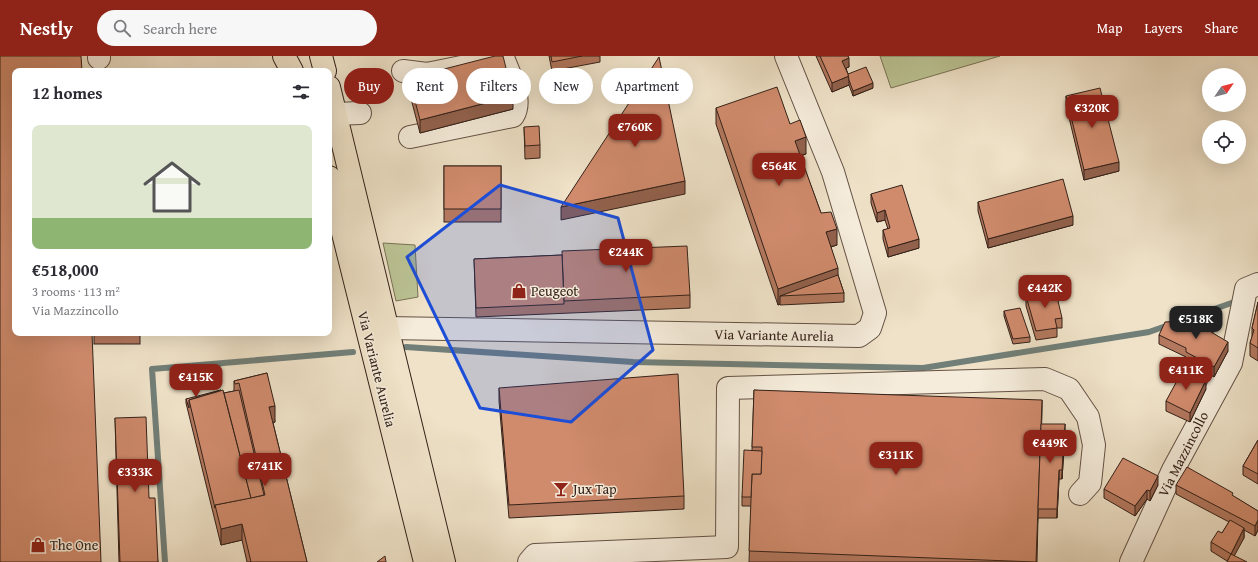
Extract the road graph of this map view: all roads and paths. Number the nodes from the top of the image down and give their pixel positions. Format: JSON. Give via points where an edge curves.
{"nodes":[{"id":1,"x":284,"y":56,"type":"edge"},
{"id":2,"x":321,"y":56,"type":"edge"},
{"id":3,"x":786,"y":56,"type":"edge"},
{"id":4,"x":290,"y":68,"type":"edge"},
{"id":5,"x":324,"y":68,"type":"edge"},
{"id":6,"x":457,"y":68,"type":"edge"},
{"id":7,"x":332,"y":100,"type":"edge"},
{"id":8,"x":360,"y":113,"type":"dead end"},
{"id":9,"x":335,"y":114,"type":"junction"},
{"id":10,"x":410,"y":137,"type":"dead end"},
{"id":11,"x":332,"y":189,"type":"edge"},
{"id":12,"x":1252,"y":287,"type":"edge"},
{"id":13,"x":386,"y":328,"type":"junction"},
{"id":14,"x":1080,"y":494,"type":"dead end"},
{"id":15,"x":425,"y":562,"type":"edge"},
{"id":16,"x":444,"y":562,"type":"edge"},
{"id":17,"x":529,"y":562,"type":"edge"},
{"id":18,"x":1131,"y":562,"type":"edge"}],
"edges":[{"from":1,"to":4,"type":"main road"},
{"from":2,"to":5,"type":"main road"},
{"from":3,"to":13,"type":"street","name":"Via Variante Aurelia","via":[[833,172],[875,313],[870,328],[859,336]]},
{"from":6,"to":10,"type":"street","via":[[504,60],[517,100],[513,116]]},
{"from":7,"to":9,"type":"main road","name":"Via Variante Aurelia"},
{"from":8,"to":9,"type":"street"},
{"from":9,"to":13,"type":"main road","name":"Via Variante Aurelia"},
{"from":11,"to":15,"type":"main road","name":"Via Variante Aurelia"},
{"from":12,"to":18,"type":"street","name":"Via Mazzincollo","via":[[1242,310],[1231,363],[1173,470]]},
{"from":13,"to":16,"type":"main road","name":"Via Variante Aurelia"},
{"from":14,"to":17,"type":"street","via":[[1090,483],[1094,445],[1088,417],[1069,389],[1045,379],[728,388],[727,547],[535,555]]}]}
